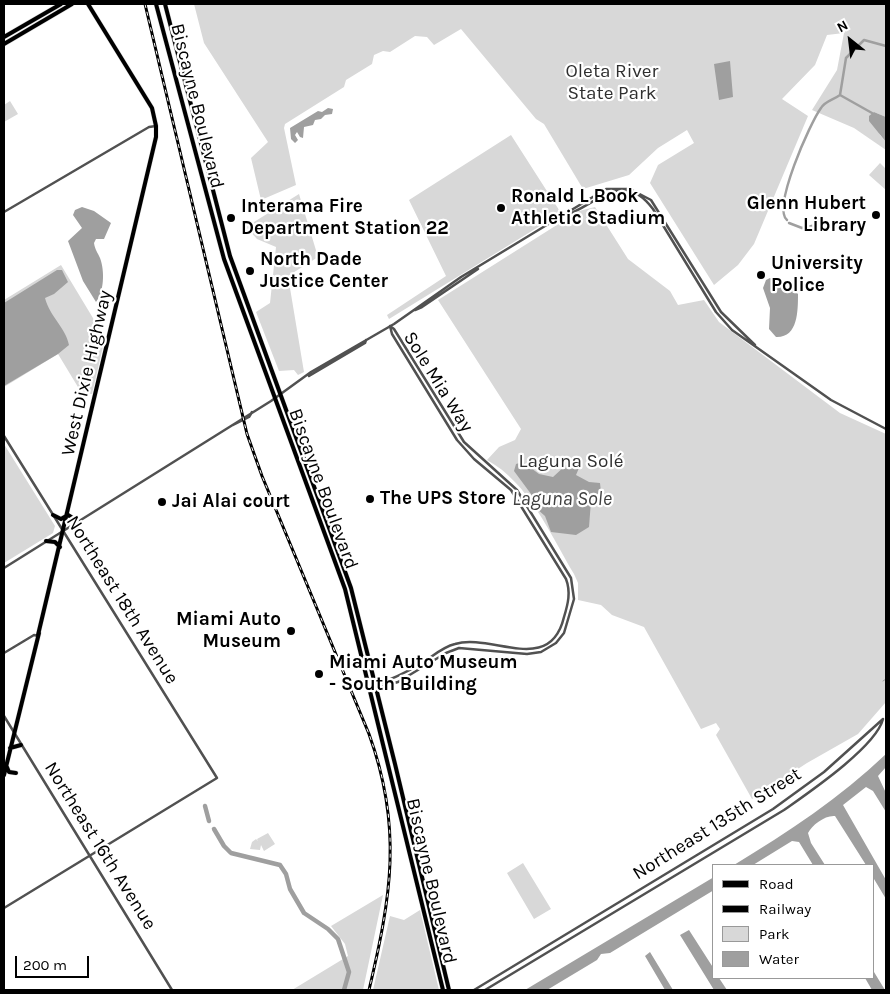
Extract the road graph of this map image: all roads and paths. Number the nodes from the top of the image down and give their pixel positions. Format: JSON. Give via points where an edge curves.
{"nodes":[{"id":1,"x":61,"y":4,"type":"edge"},
{"id":2,"x":72,"y":4,"type":"edge"},
{"id":3,"x":88,"y":4,"type":"edge"},
{"id":4,"x":156,"y":4,"type":"edge"},
{"id":5,"x":165,"y":4,"type":"edge"},
{"id":6,"x":25,"y":25,"type":"junction"},
{"id":7,"x":17,"y":30,"type":"junction"},
{"id":8,"x":20,"y":34,"type":"junction"},
{"id":9,"x":4,"y":37,"type":"edge"},
{"id":10,"x":165,"y":38,"type":"junction"},
{"id":11,"x":11,"y":40,"type":"junction"},
{"id":12,"x":4,"y":44,"type":"edge"},
{"id":13,"x":176,"y":49,"type":"junction"},
{"id":14,"x":156,"y":126,"type":"junction"},
{"id":15,"x":211,"y":184,"type":"junction"},
{"id":16,"x":204,"y":186,"type":"junction"},
{"id":17,"x":585,"y":201,"type":"junction"},
{"id":18,"x":580,"y":208,"type":"junction"},
{"id":19,"x":4,"y":212,"type":"edge"},
{"id":20,"x":562,"y":216,"type":"junction"},
{"id":21,"x":238,"y":299,"type":"junction"},
{"id":22,"x":249,"y":309,"type":"junction"},
{"id":23,"x":390,"y":326,"type":"junction"},
{"id":24,"x":755,"y":345,"type":"junction"},
{"id":25,"x":281,"y":394,"type":"junction"},
{"id":26,"x":275,"y":397,"type":"junction"},
{"id":27,"x":886,"y":429,"type":"edge"},
{"id":28,"x":4,"y":436,"type":"edge"},
{"id":29,"x":305,"y":464,"type":"junction"},
{"id":30,"x":300,"y":466,"type":"junction"},
{"id":31,"x":53,"y":515,"type":"junction"},
{"id":32,"x":68,"y":515,"type":"junction"},
{"id":33,"x":320,"y":520,"type":"junction"},
{"id":34,"x":78,"y":522,"type":"junction"},
{"id":35,"x":64,"y":531,"type":"junction"},
{"id":36,"x":330,"y":531,"type":"junction"},
{"id":37,"x":324,"y":533,"type":"junction"},
{"id":38,"x":46,"y":542,"type":"junction"},
{"id":39,"x":335,"y":544,"type":"junction"},
{"id":40,"x":60,"y":546,"type":"junction"},
{"id":41,"x":4,"y":568,"type":"edge"},
{"id":42,"x":38,"y":636,"type":"junction"},
{"id":43,"x":4,"y":653,"type":"edge"},
{"id":44,"x":376,"y":687,"type":"junction"},
{"id":45,"x":369,"y":689,"type":"junction"},
{"id":46,"x":376,"y":715,"type":"junction"},
{"id":47,"x":4,"y":716,"type":"edge"},
{"id":48,"x":385,"y":726,"type":"junction"},
{"id":49,"x":872,"y":729,"type":"junction"},
{"id":50,"x":14,"y":732,"type":"junction"},
{"id":51,"x":380,"y":732,"type":"junction"},
{"id":52,"x":876,"y":734,"type":"junction"},
{"id":53,"x":388,"y":737,"type":"junction"},
{"id":54,"x":21,"y":745,"type":"junction"},
{"id":55,"x":10,"y":748,"type":"junction"},
{"id":56,"x":5,"y":764,"type":"edge"},
{"id":57,"x":16,"y":773,"type":"dead end"},
{"id":58,"x":4,"y":775,"type":"edge"},
{"id":59,"x":804,"y":788,"type":"junction"},
{"id":60,"x":807,"y":794,"type":"junction"},
{"id":61,"x":730,"y":835,"type":"junction"},
{"id":62,"x":734,"y":841,"type":"junction"},
{"id":63,"x":89,"y":856,"type":"junction"},
{"id":64,"x":654,"y":881,"type":"junction"},
{"id":65,"x":658,"y":887,"type":"junction"},
{"id":66,"x":426,"y":895,"type":"junction"},
{"id":67,"x":421,"y":896,"type":"junction"},
{"id":68,"x":4,"y":908,"type":"edge"},
{"id":69,"x":575,"y":929,"type":"junction"},
{"id":70,"x":578,"y":934,"type":"junction"},
{"id":71,"x":439,"y":948,"type":"junction"},
{"id":72,"x":433,"y":950,"type":"junction"},
{"id":73,"x":172,"y":990,"type":"edge"},
{"id":74,"x":443,"y":990,"type":"edge"},
{"id":75,"x":449,"y":990,"type":"edge"},
{"id":76,"x":474,"y":990,"type":"edge"},
{"id":77,"x":485,"y":990,"type":"edge"}],
"edges":[{"from":1,"to":6,"type":"main road"},
{"from":2,"to":8,"type":"main road"},
{"from":3,"to":14,"type":"main road","via":[[150,104]]},
{"from":4,"to":10,"type":"main road","name":"Biscayne Boulevard"},
{"from":5,"to":13,"type":"main road","name":"Biscayne Boulevard"},
{"from":6,"to":7,"type":"main road"},
{"from":6,"to":8,"type":"main road"},
{"from":7,"to":9,"type":"main road"},
{"from":7,"to":11,"type":"main road"},
{"from":8,"to":11,"type":"main road"},
{"from":10,"to":13,"type":"main road"},
{"from":10,"to":16,"type":"main road","name":"Biscayne Boulevard"},
{"from":11,"to":12,"type":"main road"},
{"from":13,"to":15,"type":"main road","name":"Biscayne Boulevard"},
{"from":14,"to":19,"type":"street","via":[[149,127]]},
{"from":14,"to":32,"type":"main road","name":"West Dixie Highway","via":[[155,143]]},
{"from":15,"to":16,"type":"main road"},
{"from":15,"to":22,"type":"main road","name":"Biscayne Boulevard"},
{"from":16,"to":21,"type":"main road","name":"Biscayne Boulevard"},
{"from":17,"to":18,"type":"street"},
{"from":17,"to":20,"type":"street"},
{"from":17,"to":24,"type":"street","via":[[602,190],[618,188],[637,191],[653,203],[721,312]]},
{"from":18,"to":20,"type":"street"},
{"from":18,"to":24,"type":"street","via":[[611,192],[630,193],[648,204],[720,318]]},
{"from":20,"to":23,"type":"street"},
{"from":21,"to":22,"type":"main road"},
{"from":21,"to":26,"type":"main road","name":"Biscayne Boulevard"},
{"from":22,"to":25,"type":"main road","name":"Biscayne Boulevard"},
{"from":23,"to":25,"type":"street"},
{"from":23,"to":44,"type":"street","name":"Sole Mia Way","via":[[457,440],[513,493],[562,572],[569,589],[562,627],[543,646],[530,650],[456,643]]},
{"from":23,"to":44,"type":"street","name":"Sole Mia Way","via":[[464,442],[517,490],[568,573],[574,599],[566,629],[559,640],[545,650],[528,654],[459,648],[398,682]]},
{"from":24,"to":27,"type":"street","via":[[831,400]]},
{"from":25,"to":26,"type":"street"},
{"from":25,"to":29,"type":"main road","name":"Biscayne Boulevard"},
{"from":26,"to":30,"type":"main road","name":"Biscayne Boulevard"},
{"from":26,"to":34,"type":"street","via":[[249,417]]},
{"from":28,"to":31,"type":"street","name":"Northeast 18th Avenue"},
{"from":29,"to":30,"type":"main road"},
{"from":29,"to":36,"type":"main road","name":"Biscayne Boulevard"},
{"from":30,"to":33,"type":"main road","name":"Biscayne Boulevard"},
{"from":31,"to":32,"type":"main road","via":[[61,519]]},
{"from":31,"to":35,"type":"street","name":"Northeast 18th Avenue"},
{"from":32,"to":34,"type":"main road"},
{"from":32,"to":35,"type":"main road","name":"West Dixie Highway"},
{"from":33,"to":36,"type":"main road"},
{"from":33,"to":37,"type":"main road","name":"Biscayne Boulevard"},
{"from":34,"to":35,"type":"street"},
{"from":35,"to":38,"type":"street"},
{"from":35,"to":40,"type":"main road","name":"West Dixie Highway"},
{"from":35,"to":63,"type":"street","name":"Northeast 18th Avenue","via":[[216,778]]},
{"from":36,"to":39,"type":"main road","name":"Biscayne Boulevard"},
{"from":37,"to":39,"type":"main road"},
{"from":37,"to":45,"type":"main road","name":"Biscayne Boulevard","via":[[345,590]]},
{"from":38,"to":40,"type":"main road"},
{"from":38,"to":41,"type":"street"},
{"from":39,"to":44,"type":"main road","name":"Biscayne Boulevard","via":[[351,588]]},
{"from":40,"to":42,"type":"main road","name":"West Dixie Highway"},
{"from":42,"to":43,"type":"street","via":[[34,635]]},
{"from":42,"to":50,"type":"main road","name":"West Dixie Highway"},
{"from":44,"to":45,"type":"street"},
{"from":44,"to":48,"type":"main road","name":"Biscayne Boulevard"},
{"from":45,"to":46,"type":"main road","name":"Biscayne Boulevard"},
{"from":46,"to":48,"type":"main road"},
{"from":46,"to":51,"type":"main road","name":"Biscayne Boulevard"},
{"from":47,"to":50,"type":"street","name":"Northeast 16th Avenue"},
{"from":48,"to":53,"type":"main road","name":"Biscayne Boulevard"},
{"from":49,"to":52,"type":"street"},
{"from":49,"to":52,"type":"street","name":"Northeast 135th Street","via":[[884,719]]},
{"from":49,"to":59,"type":"street","name":"Northeast 135th Street"},
{"from":50,"to":54,"type":"street","name":"Northeast 16th Avenue"},
{"from":50,"to":55,"type":"main road","name":"West Dixie Highway"},
{"from":51,"to":53,"type":"main road"},
{"from":51,"to":67,"type":"main road","name":"Biscayne Boulevard"},
{"from":52,"to":60,"type":"street","name":"Northeast 135th Street"},
{"from":53,"to":66,"type":"main road","name":"Biscayne Boulevard"},
{"from":54,"to":55,"type":"main road"},
{"from":54,"to":63,"type":"street","name":"Northeast 16th Avenue"},
{"from":55,"to":56,"type":"main road","name":"West Dixie Highway"},
{"from":56,"to":57,"type":"main road","via":[[9,772]]},
{"from":56,"to":58,"type":"main road","name":"West Dixie Highway"},
{"from":59,"to":60,"type":"street"},
{"from":59,"to":61,"type":"street","name":"Northeast 135th Street"},
{"from":60,"to":62,"type":"street","name":"Northeast 135th Street"},
{"from":61,"to":62,"type":"street"},
{"from":61,"to":64,"type":"street","name":"Northeast 135th Street"},
{"from":62,"to":65,"type":"street","name":"Northeast 135th Street"},
{"from":63,"to":68,"type":"street"},
{"from":63,"to":73,"type":"street","name":"Northeast 16th Avenue"},
{"from":64,"to":65,"type":"street"},
{"from":64,"to":69,"type":"street","name":"Northeast 135th Street"},
{"from":65,"to":70,"type":"street","name":"Northeast 135th Street"},
{"from":66,"to":67,"type":"main road"},
{"from":66,"to":71,"type":"main road","name":"Biscayne Boulevard"},
{"from":67,"to":72,"type":"main road","name":"Biscayne Boulevard"},
{"from":69,"to":70,"type":"street"},
{"from":69,"to":76,"type":"street","name":"Northeast 135th Street"},
{"from":70,"to":77,"type":"street","name":"Northeast 135th Street"},
{"from":71,"to":72,"type":"main road"},
{"from":71,"to":75,"type":"main road","name":"Biscayne Boulevard"},
{"from":72,"to":74,"type":"main road","name":"Biscayne Boulevard"}]}
